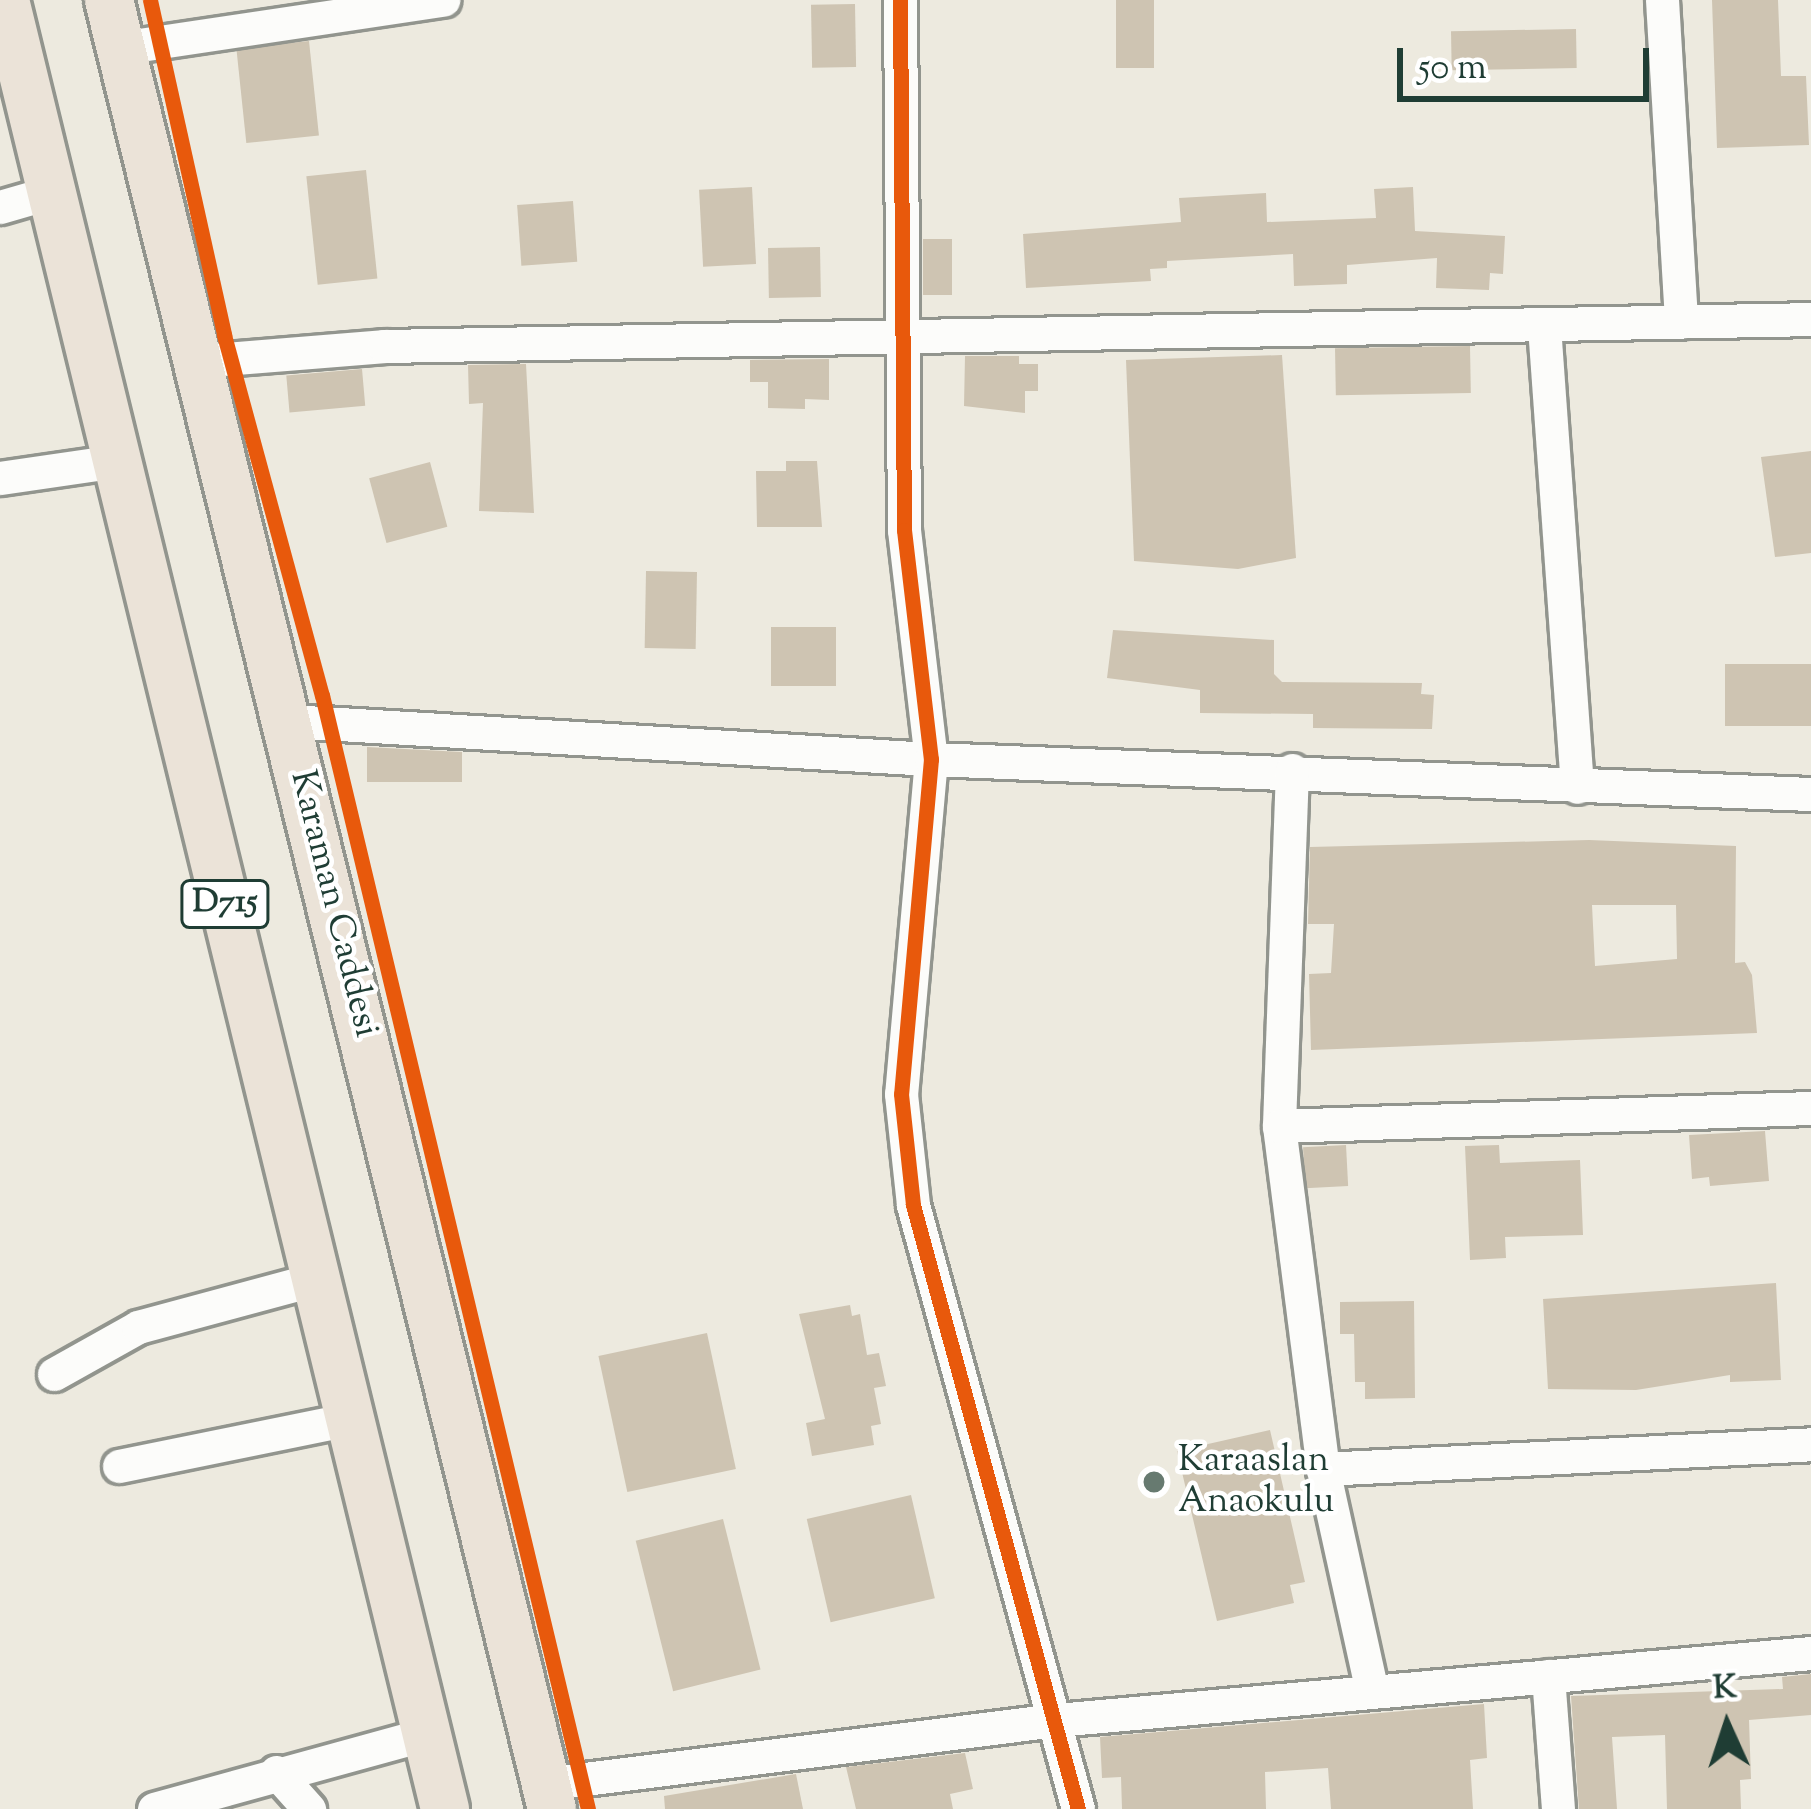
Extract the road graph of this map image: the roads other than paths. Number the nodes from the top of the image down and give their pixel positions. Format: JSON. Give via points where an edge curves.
{"nodes":[{"id":1,"x":5,"y":0,"type":"edge"},
{"id":2,"x":109,"y":0,"type":"edge"},
{"id":3,"x":443,"y":0,"type":"edge"},
{"id":4,"x":900,"y":0,"type":"edge"},
{"id":5,"x":1662,"y":0,"type":"edge"},
{"id":6,"x":120,"y":48,"type":"junction"},
{"id":7,"x":52,"y":192,"type":"junction"},
{"id":8,"x":0,"y":207,"type":"edge"},
{"id":9,"x":1811,"y":319,"type":"edge"},
{"id":10,"x":1681,"y":321,"type":"junction"},
{"id":11,"x":1544,"y":326,"type":"junction"},
{"id":12,"x":898,"y":341,"type":"junction"},
{"id":13,"x":199,"y":361,"type":"junction"},
{"id":14,"x":117,"y":461,"type":"junction"},
{"id":15,"x":0,"y":478,"type":"edge"},
{"id":16,"x":289,"y":721,"type":"junction"},
{"id":17,"x":931,"y":759,"type":"junction"},
{"id":18,"x":1292,"y":770,"type":"junction"},
{"id":19,"x":1577,"y":787,"type":"junction"},
{"id":20,"x":1811,"y":794,"type":"edge"},
{"id":21,"x":1811,"y":1108,"type":"edge"},
{"id":22,"x":1279,"y":1126,"type":"junction"},
{"id":23,"x":316,"y":1279,"type":"junction"},
{"id":24,"x":54,"y":1374,"type":"dead end"},
{"id":25,"x":350,"y":1419,"type":"junction"},
{"id":26,"x":1811,"y":1444,"type":"edge"},
{"id":27,"x":119,"y":1466,"type":"dead end"},
{"id":28,"x":1323,"y":1468,"type":"junction"},
{"id":29,"x":1811,"y":1653,"type":"edge"},
{"id":30,"x":1548,"y":1676,"type":"junction"},
{"id":31,"x":1372,"y":1691,"type":"junction"},
{"id":32,"x":1056,"y":1720,"type":"junction"},
{"id":33,"x":426,"y":1734,"type":"junction"},
{"id":34,"x":276,"y":1772,"type":"junction"},
{"id":35,"x":549,"y":1796,"type":"edge"},
{"id":36,"x":154,"y":1809,"type":"edge"},
{"id":37,"x":309,"y":1809,"type":"edge"},
{"id":38,"x":445,"y":1809,"type":"edge"},
{"id":39,"x":1078,"y":1809,"type":"edge"},
{"id":40,"x":1558,"y":1809,"type":"edge"}],
"edges":[{"from":1,"to":7,"type":"highway","number":"D715"},
{"from":2,"to":6,"type":"highway","name":"Karaman Caddesi"},
{"from":3,"to":6,"type":"street"},
{"from":4,"to":12,"type":"street"},
{"from":5,"to":10,"type":"street"},
{"from":6,"to":13,"type":"highway","name":"Karaman Caddesi"},
{"from":7,"to":8,"type":"street"},
{"from":7,"to":14,"type":"highway","number":"D715"},
{"from":9,"to":10,"type":"street"},
{"from":10,"to":11,"type":"street"},
{"from":11,"to":12,"type":"street","via":[[1210,325]]},
{"from":11,"to":19,"type":"street"},
{"from":12,"to":13,"type":"street","via":[[384,346]]},
{"from":12,"to":17,"type":"street","via":[[904,530]]},
{"from":13,"to":16,"type":"highway","name":"Karaman Caddesi"},
{"from":14,"to":15,"type":"street"},
{"from":14,"to":23,"type":"highway","number":"D715"},
{"from":16,"to":17,"type":"street"},
{"from":16,"to":35,"type":"highway","name":"Karaman Caddesi"},
{"from":17,"to":18,"type":"street"},
{"from":17,"to":32,"type":"street","via":[[902,1094],[913,1205]]},
{"from":18,"to":19,"type":"street"},
{"from":18,"to":22,"type":"street"},
{"from":19,"to":20,"type":"street"},
{"from":21,"to":22,"type":"street"},
{"from":22,"to":28,"type":"street"},
{"from":23,"to":24,"type":"street","via":[[138,1327]]},
{"from":23,"to":25,"type":"highway","number":"D715"},
{"from":25,"to":27,"type":"street"},
{"from":25,"to":33,"type":"highway","number":"D715"},
{"from":26,"to":28,"type":"street"},
{"from":28,"to":31,"type":"street"},
{"from":29,"to":30,"type":"street"},
{"from":30,"to":31,"type":"street"},
{"from":30,"to":40,"type":"street"},
{"from":31,"to":32,"type":"street"},
{"from":32,"to":35,"type":"street"},
{"from":32,"to":39,"type":"street"},
{"from":33,"to":34,"type":"street"},
{"from":33,"to":38,"type":"highway","number":"D715"},
{"from":34,"to":36,"type":"street"},
{"from":34,"to":37,"type":"street"}]}
